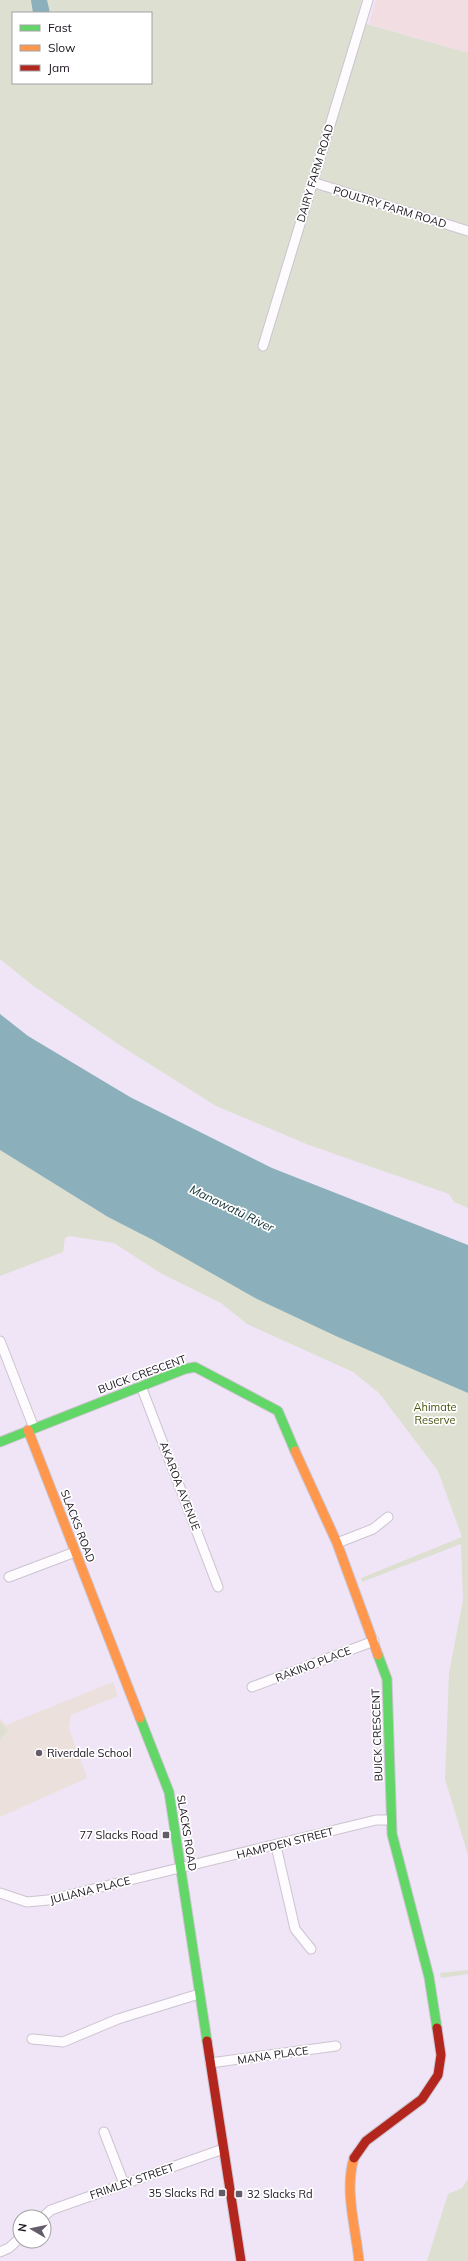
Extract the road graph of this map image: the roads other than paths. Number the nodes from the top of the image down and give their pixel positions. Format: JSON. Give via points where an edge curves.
{"nodes":[{"id":1,"x":368,"y":0,"type":"edge"},
{"id":2,"x":312,"y":182,"type":"junction"},
{"id":3,"x":468,"y":231,"type":"edge"},
{"id":4,"x":263,"y":346,"type":"dead end"},
{"id":5,"x":0,"y":1341,"type":"edge"},
{"id":6,"x":141,"y":1386,"type":"junction"},
{"id":7,"x":31,"y":1429,"type":"junction"},
{"id":8,"x":0,"y":1442,"type":"edge"},
{"id":9,"x":388,"y":1517,"type":"dead end"},
{"id":10,"x":337,"y":1543,"type":"junction"},
{"id":11,"x":75,"y":1552,"type":"junction"},
{"id":12,"x":9,"y":1577,"type":"dead end"},
{"id":13,"x":218,"y":1587,"type":"dead end"},
{"id":14,"x":374,"y":1641,"type":"junction"},
{"id":15,"x":252,"y":1687,"type":"dead end"},
{"id":16,"x":391,"y":1820,"type":"junction"},
{"id":17,"x":276,"y":1846,"type":"junction"},
{"id":18,"x":180,"y":1868,"type":"junction"},
{"id":19,"x":0,"y":1893,"type":"edge"},
{"id":20,"x":310,"y":1949,"type":"dead end"},
{"id":21,"x":199,"y":1994,"type":"junction"},
{"id":22,"x":32,"y":2039,"type":"dead end"},
{"id":23,"x":336,"y":2046,"type":"dead end"},
{"id":24,"x":210,"y":2063,"type":"junction"},
{"id":25,"x":104,"y":2132,"type":"dead end"},
{"id":26,"x":223,"y":2149,"type":"junction"},
{"id":27,"x":124,"y":2184,"type":"junction"},
{"id":28,"x":52,"y":2210,"type":"edge"},
{"id":29,"x":12,"y":2245,"type":"edge"},
{"id":30,"x":0,"y":2252,"type":"edge"},
{"id":31,"x":242,"y":2261,"type":"edge"},
{"id":32,"x":359,"y":2261,"type":"edge"}],
"edges":[{"from":1,"to":2,"type":"street","name":"DAIRY FARM ROAD"},
{"from":2,"to":3,"type":"street","name":"POULTRY FARM ROAD"},
{"from":2,"to":4,"type":"street","name":"DAIRY FARM ROAD"},
{"from":5,"to":7,"type":"street"},
{"from":6,"to":7,"type":"street","name":"BUICK CRESCENT"},
{"from":6,"to":10,"type":"street","name":"BUICK CRESCENT","via":[[185,1369],[195,1368],[275,1408],[281,1416],[307,1480]]},
{"from":6,"to":13,"type":"street","name":"AKAROA AVENUE"},
{"from":7,"to":8,"type":"street","name":"BUICK CRESCENT"},
{"from":7,"to":11,"type":"street","name":"SLACKS ROAD"},
{"from":9,"to":10,"type":"street","via":[[373,1529]]},
{"from":10,"to":14,"type":"street","name":"BUICK CRESCENT"},
{"from":11,"to":12,"type":"street"},
{"from":11,"to":18,"type":"street","name":"SLACKS ROAD","via":[[164,1779]]},
{"from":14,"to":15,"type":"street","name":"RAKINO PLACE"},
{"from":14,"to":16,"type":"street","name":"BUICK CRESCENT","via":[[384,1668],[388,1689]]},
{"from":16,"to":17,"type":"street","name":"HAMPDEN STREET","via":[[376,1820]]},
{"from":16,"to":32,"type":"street","name":"BUICK CRESCENT","via":[[400,1868],[430,1977],[441,2065],[435,2082],[422,2099],[366,2140],[354,2158],[352,2181]]},
{"from":17,"to":18,"type":"street","name":"HAMPDEN STREET"},
{"from":17,"to":20,"type":"street","via":[[295,1929]]},
{"from":18,"to":19,"type":"street","name":"JULIANA PLACE","via":[[48,1900],[27,1902]]},
{"from":18,"to":21,"type":"street","name":"SLACKS ROAD"},
{"from":21,"to":22,"type":"street","via":[[118,2019],[63,2042]]},
{"from":21,"to":24,"type":"street","name":"SLACKS ROAD"},
{"from":23,"to":24,"type":"street","name":"MANA PLACE"},
{"from":24,"to":26,"type":"street","name":"SLACKS ROAD"},
{"from":25,"to":27,"type":"street"},
{"from":26,"to":27,"type":"street","name":"FRIMLEY STREET"},
{"from":26,"to":31,"type":"street","name":"SLACKS ROAD"},
{"from":27,"to":28,"type":"street","name":"FRIMLEY STREET"},
{"from":29,"to":30,"type":"street"}]}
